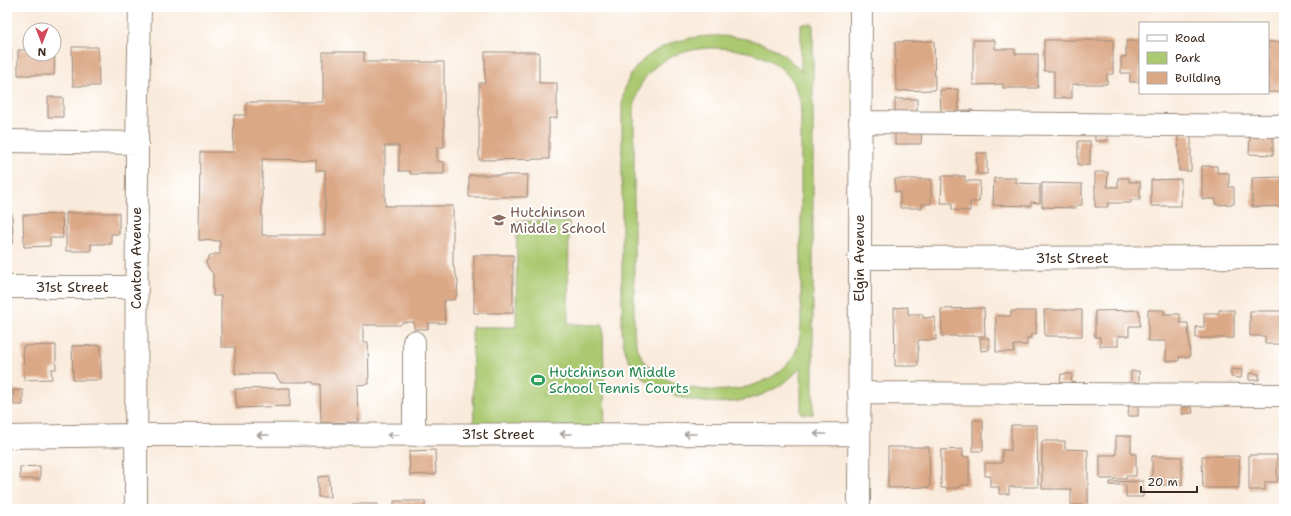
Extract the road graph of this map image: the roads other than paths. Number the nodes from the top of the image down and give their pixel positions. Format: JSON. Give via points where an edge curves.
{"nodes":[{"id":1,"x":140,"y":7,"type":"edge"},
{"id":2,"x":861,"y":7,"type":"edge"},
{"id":3,"x":860,"y":122,"type":"junction"},
{"id":4,"x":1284,"y":126,"type":"edge"},
{"id":5,"x":7,"y":140,"type":"edge"},
{"id":6,"x":136,"y":142,"type":"junction"},
{"id":7,"x":1284,"y":257,"type":"edge"},
{"id":8,"x":859,"y":258,"type":"junction"},
{"id":9,"x":7,"y":287,"type":"edge"},
{"id":10,"x":136,"y":287,"type":"junction"},
{"id":11,"x":414,"y":342,"type":"dead end"},
{"id":12,"x":859,"y":393,"type":"junction"},
{"id":13,"x":1284,"y":395,"type":"edge"},
{"id":14,"x":859,"y":434,"type":"junction"},
{"id":15,"x":136,"y":435,"type":"junction"},
{"id":16,"x":414,"y":435,"type":"junction"},
{"id":17,"x":7,"y":436,"type":"edge"},
{"id":18,"x":136,"y":509,"type":"edge"},
{"id":19,"x":859,"y":509,"type":"edge"}],
"edges":[{"from":1,"to":6,"type":"street","name":"Canton Avenue"},
{"from":2,"to":3,"type":"street","name":"Elgin Avenue"},
{"from":3,"to":4,"type":"street"},
{"from":3,"to":8,"type":"street","name":"Elgin Avenue"},
{"from":5,"to":6,"type":"street"},
{"from":6,"to":10,"type":"street","name":"Canton Avenue"},
{"from":7,"to":8,"type":"street","name":"31st Street"},
{"from":8,"to":12,"type":"street","name":"Elgin Avenue"},
{"from":9,"to":10,"type":"street","name":"31st Street"},
{"from":10,"to":15,"type":"street","name":"Canton Avenue"},
{"from":11,"to":16,"type":"street"},
{"from":12,"to":13,"type":"street"},
{"from":12,"to":14,"type":"street","name":"Elgin Avenue"},
{"from":14,"to":16,"type":"street","name":"31st Street","one_way":true},
{"from":14,"to":19,"type":"street","name":"Elgin Avenue"},
{"from":16,"to":15,"type":"street","name":"31st Street","one_way":true},
{"from":15,"to":17,"type":"street","name":"31st Street"},
{"from":15,"to":18,"type":"street","name":"Canton Avenue"}]}
